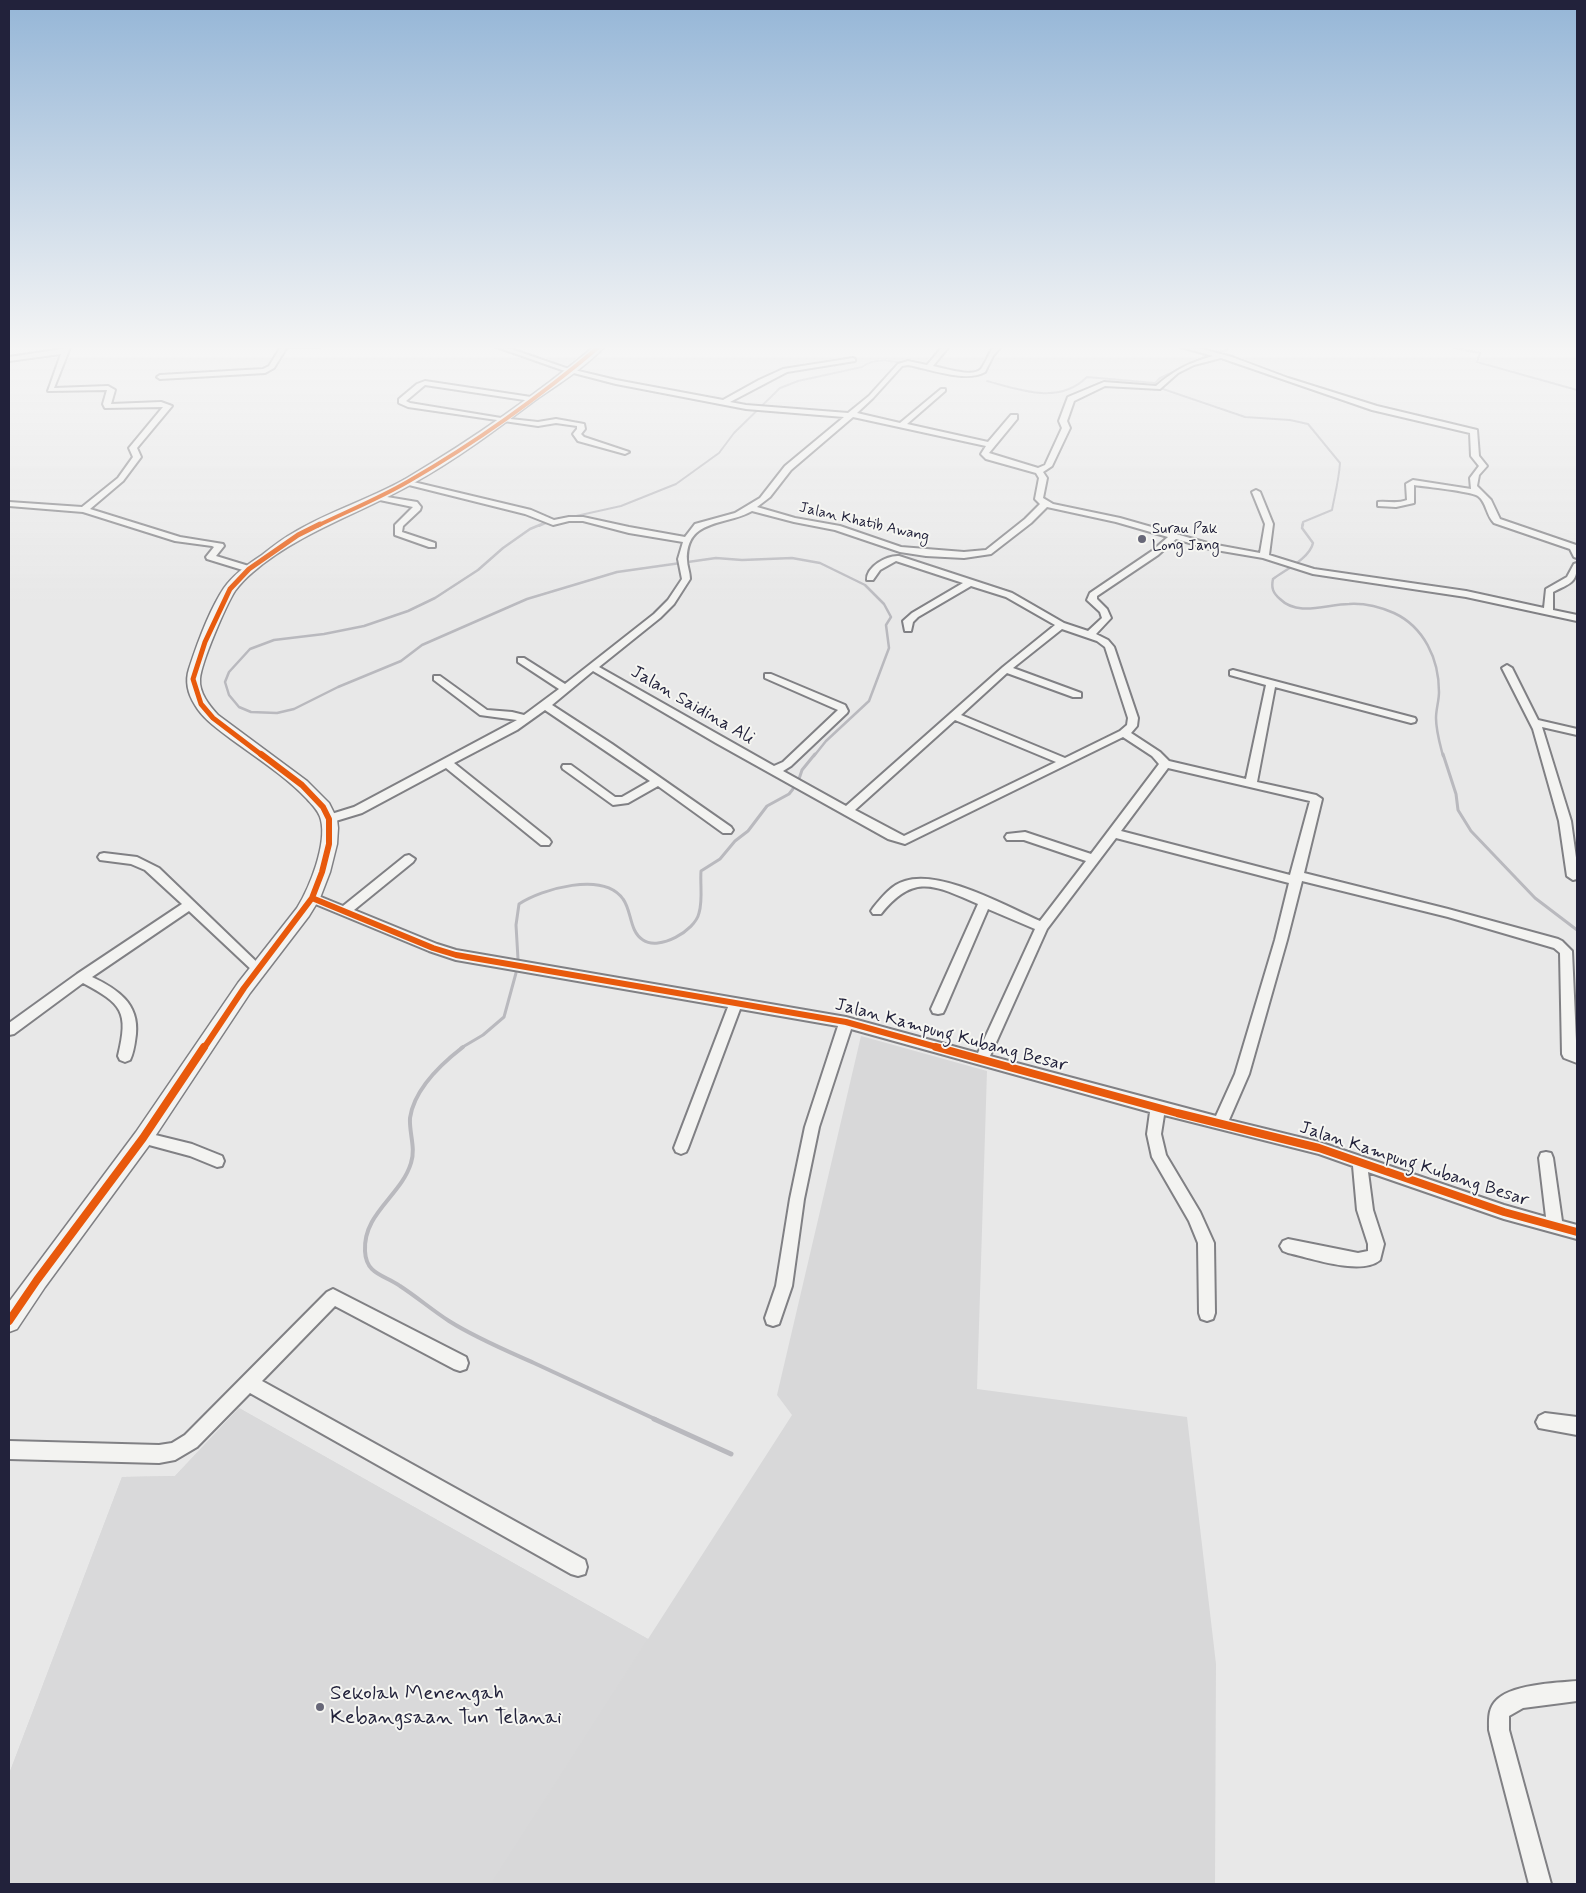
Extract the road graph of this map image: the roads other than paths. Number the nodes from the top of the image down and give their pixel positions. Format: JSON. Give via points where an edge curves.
{"nodes":[{"id":1,"x":146,"y":433,"type":"edge"},
{"id":2,"x":484,"y":433,"type":"edge"},
{"id":3,"x":578,"y":433,"type":"edge"},
{"id":4,"x":828,"y":433,"type":"edge"},
{"id":5,"x":942,"y":433,"type":"edge"},
{"id":6,"x":1000,"y":433,"type":"edge"},
{"id":7,"x":1063,"y":433,"type":"edge"},
{"id":8,"x":1474,"y":433,"type":"edge"},
{"id":9,"x":990,"y":445,"type":"junction"},
{"id":10,"x":625,"y":452,"type":"dead end"},
{"id":11,"x":1040,"y":471,"type":"junction"},
{"id":12,"x":408,"y":482,"type":"junction"},
{"id":13,"x":1256,"y":492,"type":"dead end"},
{"id":14,"x":1479,"y":493,"type":"junction"},
{"id":15,"x":378,"y":497,"type":"junction"},
{"id":16,"x":9,"y":504,"type":"edge"},
{"id":17,"x":1044,"y":504,"type":"junction"},
{"id":18,"x":1381,"y":504,"type":"dead end"},
{"id":19,"x":750,"y":508,"type":"junction"},
{"id":20,"x":84,"y":510,"type":"junction"},
{"id":21,"x":1173,"y":537,"type":"junction"},
{"id":22,"x":688,"y":540,"type":"junction"},
{"id":23,"x":432,"y":546,"type":"dead end"},
{"id":24,"x":1264,"y":556,"type":"junction"},
{"id":25,"x":1577,"y":556,"type":"edge"},
{"id":26,"x":1577,"y":566,"type":"edge"},
{"id":27,"x":249,"y":569,"type":"junction"},
{"id":28,"x":870,"y":578,"type":"dead end"},
{"id":29,"x":970,"y":582,"type":"junction"},
{"id":30,"x":1548,"y":611,"type":"junction"},
{"id":31,"x":1577,"y":618,"type":"edge"},
{"id":32,"x":1061,"y":625,"type":"junction"},
{"id":33,"x":908,"y":629,"type":"dead end"},
{"id":34,"x":1089,"y":635,"type":"junction"},
{"id":35,"x":521,"y":660,"type":"dead end"},
{"id":36,"x":594,"y":667,"type":"junction"},
{"id":37,"x":1507,"y":668,"type":"dead end"},
{"id":38,"x":1006,"y":669,"type":"junction"},
{"id":39,"x":1232,"y":673,"type":"dead end"},
{"id":40,"x":768,"y":676,"type":"dead end"},
{"id":41,"x":437,"y":678,"type":"dead end"},
{"id":42,"x":1271,"y":683,"type":"junction"},
{"id":43,"x":565,"y":688,"type":"junction"},
{"id":44,"x":1077,"y":694,"type":"dead end"},
{"id":45,"x":546,"y":705,"type":"junction"},
{"id":46,"x":955,"y":716,"type":"junction"},
{"id":47,"x":525,"y":719,"type":"junction"},
{"id":48,"x":1411,"y":720,"type":"dead end"},
{"id":49,"x":1535,"y":722,"type":"junction"},
{"id":50,"x":1577,"y":732,"type":"edge"},
{"id":51,"x":1124,"y":733,"type":"junction"},
{"id":52,"x":1065,"y":762,"type":"junction"},
{"id":53,"x":447,"y":763,"type":"junction"},
{"id":54,"x":1165,"y":764,"type":"junction"},
{"id":55,"x":567,"y":766,"type":"dead end"},
{"id":56,"x":774,"y":772,"type":"junction"},
{"id":57,"x":658,"y":782,"type":"junction"},
{"id":58,"x":1250,"y":783,"type":"junction"},
{"id":59,"x":847,"y":811,"type":"junction"},
{"id":60,"x":329,"y":820,"type":"junction"},
{"id":61,"x":727,"y":830,"type":"dead end"},
{"id":62,"x":1113,"y":833,"type":"junction"},
{"id":63,"x":1010,"y":837,"type":"dead end"},
{"id":64,"x":545,"y":842,"type":"dead end"},
{"id":65,"x":104,"y":857,"type":"dead end"},
{"id":66,"x":409,"y":858,"type":"dead end"},
{"id":67,"x":1093,"y":859,"type":"junction"},
{"id":68,"x":1573,"y":876,"type":"dead end"},
{"id":69,"x":1296,"y":878,"type":"junction"},
{"id":70,"x":312,"y":898,"type":"junction"},
{"id":71,"x":985,"y":902,"type":"junction"},
{"id":72,"x":189,"y":905,"type":"junction"},
{"id":73,"x":346,"y":910,"type":"junction"},
{"id":74,"x":877,"y":911,"type":"dead end"},
{"id":75,"x":1042,"y":927,"type":"junction"},
{"id":76,"x":258,"y":969,"type":"junction"},
{"id":77,"x":82,"y":977,"type":"junction"},
{"id":78,"x":735,"y":1005,"type":"junction"},
{"id":79,"x":938,"y":1009,"type":"dead end"},
{"id":80,"x":846,"y":1022,"type":"junction"},
{"id":81,"x":9,"y":1030,"type":"edge"},
{"id":82,"x":125,"y":1056,"type":"dead end"},
{"id":83,"x":1577,"y":1057,"type":"edge"},
{"id":84,"x":982,"y":1059,"type":"junction"},
{"id":85,"x":1158,"y":1108,"type":"junction"},
{"id":86,"x":1220,"y":1123,"type":"junction"},
{"id":87,"x":143,"y":1138,"type":"junction"},
{"id":88,"x":681,"y":1148,"type":"dead end"},
{"id":89,"x":1546,"y":1158,"type":"dead end"},
{"id":90,"x":216,"y":1161,"type":"dead end"},
{"id":91,"x":1360,"y":1161,"type":"junction"},
{"id":92,"x":1555,"y":1226,"type":"junction"},
{"id":93,"x":1577,"y":1232,"type":"edge"},
{"id":94,"x":1288,"y":1246,"type":"dead end"},
{"id":95,"x":1206,"y":1313,"type":"dead end"},
{"id":96,"x":773,"y":1318,"type":"dead end"},
{"id":97,"x":9,"y":1321,"type":"edge"},
{"id":98,"x":460,"y":1363,"type":"dead end"},
{"id":99,"x":248,"y":1383,"type":"junction"},
{"id":100,"x":1545,"y":1422,"type":"dead end"},
{"id":101,"x":1577,"y":1426,"type":"edge"},
{"id":102,"x":9,"y":1450,"type":"edge"},
{"id":103,"x":578,"y":1567,"type":"dead end"},
{"id":104,"x":1577,"y":1690,"type":"edge"},
{"id":105,"x":1540,"y":1884,"type":"edge"}],
"edges":[{"from":1,"to":20,"type":"street","via":[[133,450],[137,458],[132,466]]},
{"from":2,"to":12,"type":"street"},
{"from":3,"to":10,"type":"street","via":[[581,439]]},
{"from":4,"to":19,"type":"street","via":[[788,468],[769,496]]},
{"from":5,"to":9,"type":"street"},
{"from":6,"to":9,"type":"street"},
{"from":7,"to":11,"type":"street","via":[[1048,466]]},
{"from":8,"to":14,"type":"street","via":[[1475,456],[1483,466],[1473,478],[1473,487]]},
{"from":9,"to":11,"type":"street","via":[[986,454],[990,458]]},
{"from":11,"to":17,"type":"street","via":[[1043,478],[1039,495]]},
{"from":12,"to":15,"type":"street"},
{"from":12,"to":22,"type":"street","via":[[528,512],[553,523],[584,519]]},
{"from":13,"to":24,"type":"street","via":[[1269,524]]},
{"from":14,"to":18,"type":"street","via":[[1413,482],[1410,484],[1411,501],[1401,505]]},
{"from":14,"to":25,"type":"street","via":[[1488,502],[1497,521],[1572,547]]},
{"from":15,"to":23,"type":"street","via":[[414,504],[417,507],[399,526],[398,533]]},
{"from":15,"to":27,"type":"street","via":[[298,535]]},
{"from":16,"to":20,"type":"street"},
{"from":17,"to":19,"type":"street","name":"Jalan Khatib Awang","via":[[988,552],[964,555],[900,548],[837,528]]},
{"from":17,"to":21,"type":"street","via":[[1117,520]]},
{"from":19,"to":22,"type":"street","via":[[734,517],[701,523],[692,529]]},
{"from":20,"to":27,"type":"street","via":[[173,538],[220,546],[210,557]]},
{"from":21,"to":24,"type":"street"},
{"from":21,"to":34,"type":"street","via":[[1093,595],[1092,600],[1107,615]]},
{"from":22,"to":36,"type":"street","via":[[683,563],[686,579],[671,602]]},
{"from":24,"to":30,"type":"street","via":[[1299,567]]},
{"from":26,"to":30,"type":"street","via":[[1571,579],[1549,591]]},
{"from":27,"to":60,"type":"street","via":[[230,589],[216,615],[195,671],[196,693],[213,718],[302,785],[323,807]]},
{"from":28,"to":29,"type":"street","via":[[888,560],[896,558]]},
{"from":29,"to":32,"type":"street","via":[[1009,595]]},
{"from":29,"to":33,"type":"street","via":[[915,615],[908,621]]},
{"from":30,"to":31,"type":"street"},
{"from":32,"to":34,"type":"street"},
{"from":32,"to":38,"type":"street"},
{"from":34,"to":51,"type":"street","via":[[1113,650],[1133,722]]},
{"from":35,"to":43,"type":"street"},
{"from":36,"to":43,"type":"street"},
{"from":36,"to":56,"type":"street","name":"Jalan Saidina Ali"},
{"from":37,"to":49,"type":"street"},
{"from":38,"to":44,"type":"street"},
{"from":38,"to":46,"type":"street"},
{"from":39,"to":42,"type":"street"},
{"from":40,"to":56,"type":"street","via":[[841,707],[843,711],[787,764]]},
{"from":41,"to":47,"type":"street","via":[[484,712]]},
{"from":42,"to":48,"type":"street"},
{"from":42,"to":58,"type":"street"},
{"from":43,"to":45,"type":"street"},
{"from":45,"to":47,"type":"street"},
{"from":45,"to":57,"type":"street"},
{"from":46,"to":52,"type":"street"},
{"from":46,"to":59,"type":"street"},
{"from":47,"to":53,"type":"street"},
{"from":49,"to":50,"type":"street"},
{"from":49,"to":68,"type":"street","via":[[1565,820]]},
{"from":51,"to":52,"type":"street"},
{"from":51,"to":54,"type":"street","via":[[1156,754]]},
{"from":52,"to":59,"type":"street","name":"Jalan Saidina Ali","via":[[905,840]]},
{"from":53,"to":60,"type":"street","via":[[358,810]]},
{"from":53,"to":64,"type":"street"},
{"from":54,"to":58,"type":"street"},
{"from":54,"to":62,"type":"street"},
{"from":55,"to":57,"type":"street","via":[[613,801],[624,800]]},
{"from":56,"to":59,"type":"street","name":"Jalan Saidina Ali"},
{"from":57,"to":61,"type":"street"},
{"from":58,"to":69,"type":"street","via":[[1316,799]]},
{"from":60,"to":70,"type":"street","via":[[326,858]]},
{"from":62,"to":67,"type":"street"},
{"from":62,"to":69,"type":"street"},
{"from":63,"to":67,"type":"street","via":[[1026,836]]},
{"from":65,"to":72,"type":"street","via":[[145,863]]},
{"from":66,"to":73,"type":"street"},
{"from":67,"to":75,"type":"street"},
{"from":69,"to":83,"type":"street","via":[[1448,913],[1558,944],[1566,951],[1569,1054]]},
{"from":69,"to":86,"type":"street","via":[[1242,1074]]},
{"from":70,"to":73,"type":"street","name":"Jalan Kampung Kubang Besar"},
{"from":70,"to":76,"type":"street","via":[[288,934]]},
{"from":71,"to":74,"type":"street","via":[[947,886],[918,881],[894,893]]},
{"from":71,"to":75,"type":"street"},
{"from":71,"to":79,"type":"street"},
{"from":72,"to":76,"type":"street"},
{"from":72,"to":77,"type":"street"},
{"from":73,"to":78,"type":"street","name":"Jalan Kampung Kubang Besar","via":[[456,955]]},
{"from":75,"to":84,"type":"street"},
{"from":76,"to":87,"type":"street"},
{"from":77,"to":81,"type":"street"},
{"from":77,"to":82,"type":"street","via":[[105,989],[128,1010],[130,1037]]},
{"from":78,"to":80,"type":"street","name":"Jalan Kampung Kubang Besar"},
{"from":78,"to":88,"type":"street"},
{"from":80,"to":84,"type":"street","name":"Jalan Kampung Kubang Besar"},
{"from":80,"to":96,"type":"street","via":[[812,1127],[784,1286]]},
{"from":84,"to":85,"type":"street","name":"Jalan Kampung Kubang Besar"},
{"from":85,"to":86,"type":"street","name":"Jalan Kampung Kubang Besar"},
{"from":85,"to":95,"type":"street","via":[[1154,1134],[1159,1157],[1195,1217],[1206,1243]]},
{"from":86,"to":91,"type":"street","name":"Jalan Kampung Kubang Besar"},
{"from":87,"to":90,"type":"street","via":[[192,1150]]},
{"from":87,"to":97,"type":"street"},
{"from":89,"to":92,"type":"street"},
{"from":91,"to":92,"type":"street","name":"Jalan Kampung Kubang Besar","via":[[1504,1212]]},
{"from":91,"to":94,"type":"street","via":[[1365,1210],[1376,1244],[1375,1255],[1358,1260]]},
{"from":92,"to":93,"type":"street","name":"Jalan Kampung Kubang Besar"},
{"from":98,"to":99,"type":"street","via":[[333,1297]]},
{"from":99,"to":102,"type":"street","via":[[191,1441],[166,1454]]},
{"from":99,"to":103,"type":"street"},
{"from":100,"to":101,"type":"street"},
{"from":104,"to":105,"type":"street","via":[[1520,1698],[1506,1704],[1500,1711],[1499,1730]]}]}
